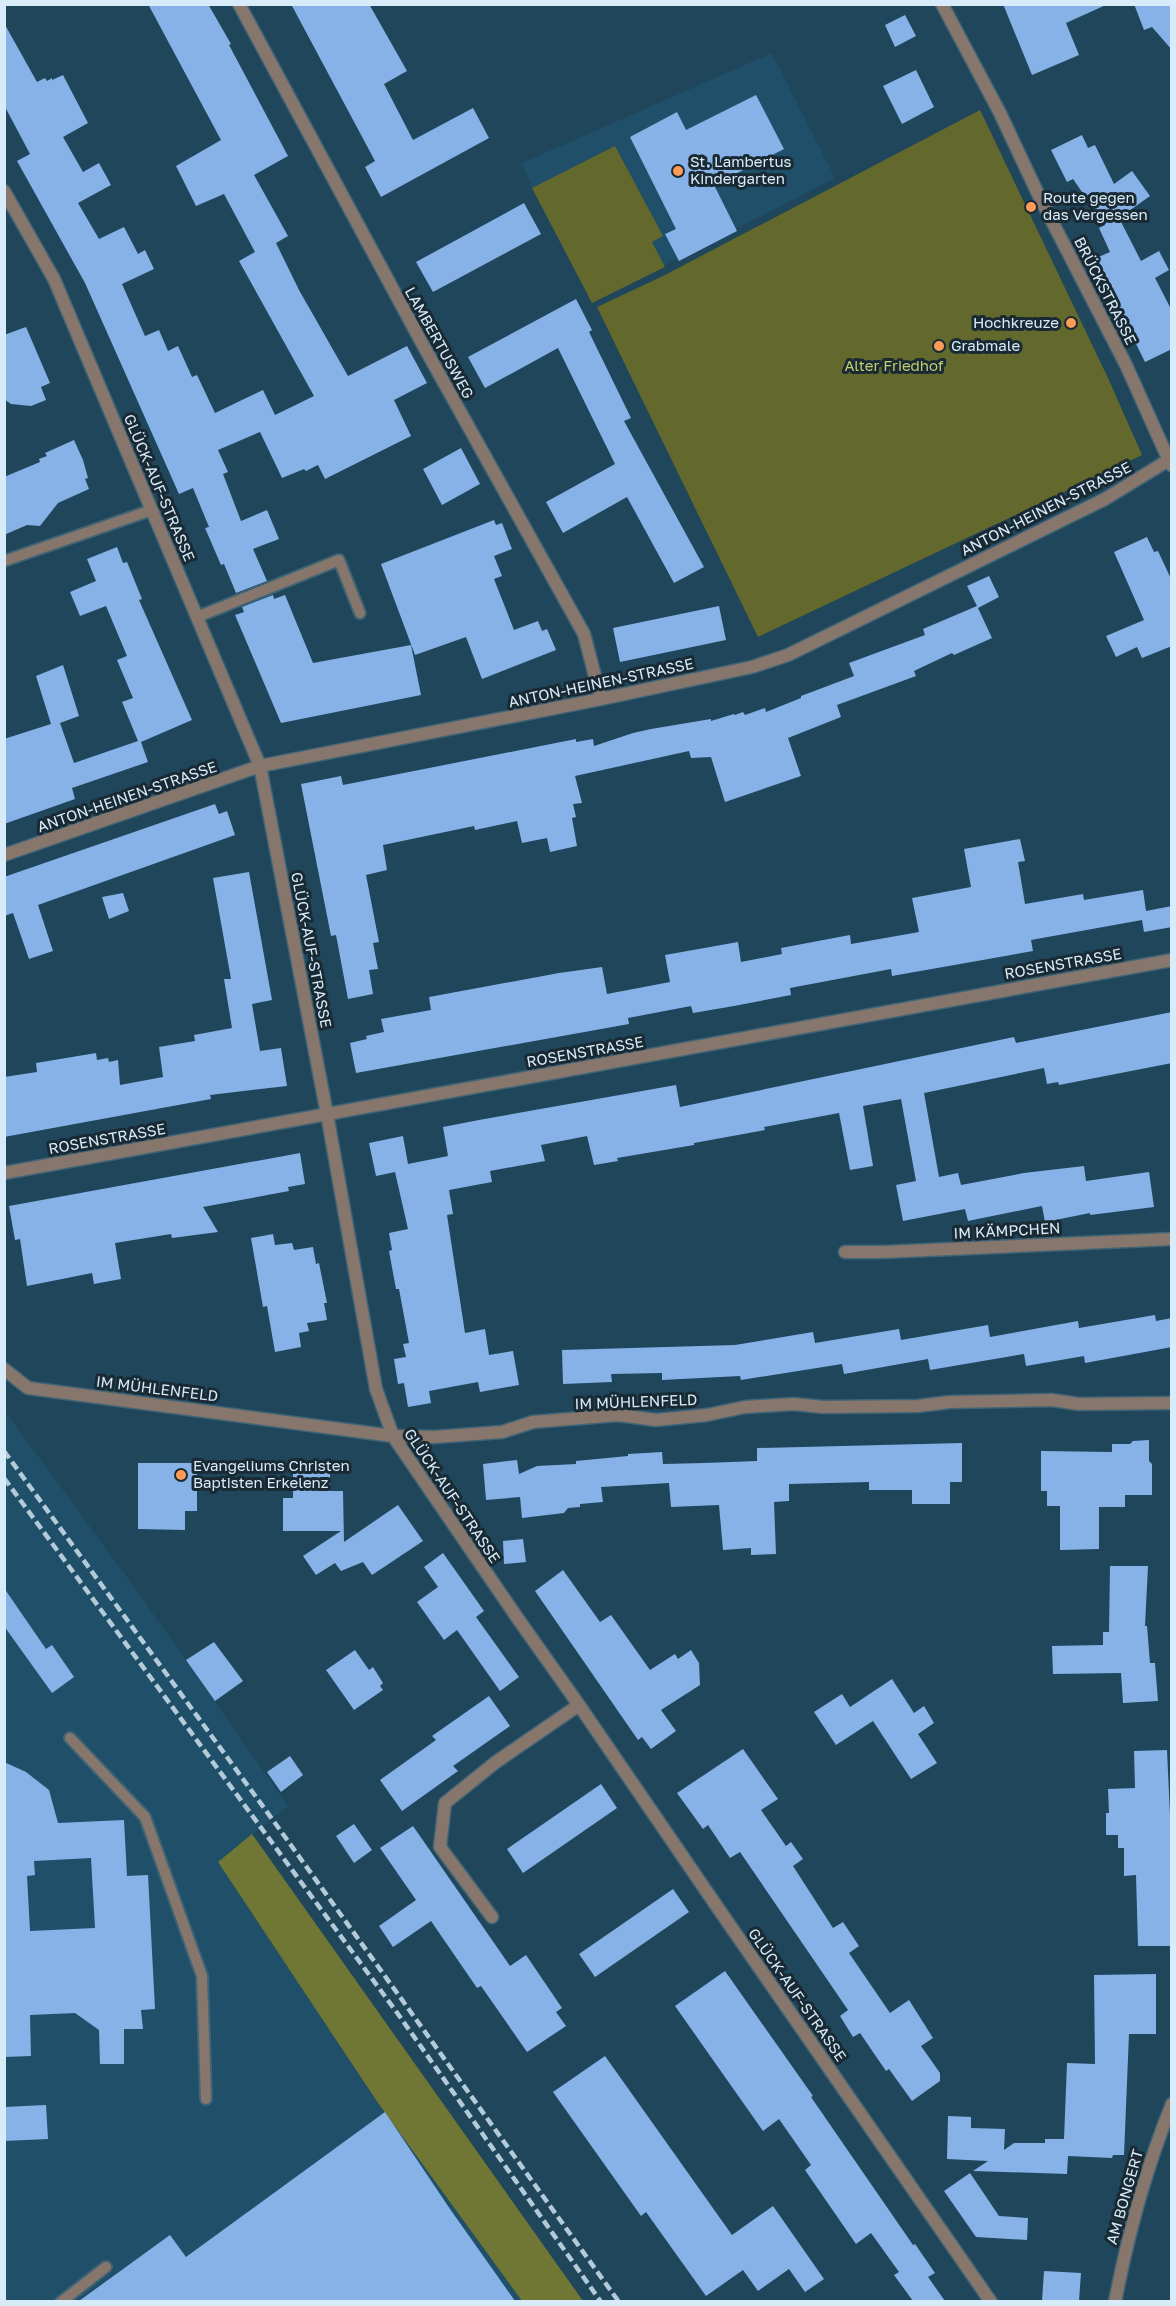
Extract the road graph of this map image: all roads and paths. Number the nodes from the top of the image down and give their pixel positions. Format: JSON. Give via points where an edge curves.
{"nodes":[{"id":1,"x":239,"y":4,"type":"edge"},
{"id":2,"x":942,"y":4,"type":"edge"},
{"id":3,"x":4,"y":191,"type":"edge"},
{"id":4,"x":1171,"y":461,"type":"edge"},
{"id":5,"x":152,"y":510,"type":"junction"},
{"id":6,"x":4,"y":561,"type":"edge"},
{"id":7,"x":360,"y":613,"type":"dead end"},
{"id":8,"x":197,"y":617,"type":"junction"},
{"id":9,"x":601,"y":699,"type":"junction"},
{"id":10,"x":260,"y":766,"type":"junction"},
{"id":11,"x":4,"y":855,"type":"edge"},
{"id":12,"x":1172,"y":960,"type":"edge"},
{"id":13,"x":327,"y":1114,"type":"junction"},
{"id":14,"x":4,"y":1173,"type":"edge"},
{"id":15,"x":1172,"y":1239,"type":"edge"},
{"id":16,"x":845,"y":1252,"type":"dead end"},
{"id":17,"x":4,"y":1369,"type":"edge"},
{"id":18,"x":1172,"y":1403,"type":"edge"},
{"id":19,"x":393,"y":1436,"type":"junction"},
{"id":20,"x":579,"y":1705,"type":"junction"},
{"id":21,"x":70,"y":1738,"type":"dead end"},
{"id":22,"x":492,"y":1917,"type":"dead end"},
{"id":23,"x":206,"y":2099,"type":"dead end"},
{"id":24,"x":1172,"y":2104,"type":"edge"},
{"id":25,"x":106,"y":2267,"type":"dead end"},
{"id":26,"x":61,"y":2301,"type":"edge"},
{"id":27,"x":991,"y":2301,"type":"edge"},
{"id":28,"x":1115,"y":2301,"type":"edge"}],
"edges":[{"from":1,"to":9,"type":"street","name":"LAMBERTUSWEG","via":[[584,634]]},
{"from":2,"to":4,"type":"street","name":"BRÜCKSTRASSE","via":[[1000,113]]},
{"from":3,"to":5,"type":"street","name":"GLÜCK-AUF-STRASSE","via":[[54,279]]},
{"from":4,"to":9,"type":"street","name":"ANTON-HEINEN-STRASSE","via":[[1105,499],[788,655],[752,667]]},
{"from":5,"to":6,"type":"lane"},
{"from":5,"to":8,"type":"street","name":"GLÜCK-AUF-STRASSE"},
{"from":7,"to":8,"type":"lane","via":[[339,560]]},
{"from":8,"to":10,"type":"street","name":"GLÜCK-AUF-STRASSE"},
{"from":9,"to":10,"type":"street","name":"ANTON-HEINEN-STRASSE"},
{"from":10,"to":11,"type":"street","name":"ANTON-HEINEN-STRASSE"},
{"from":10,"to":13,"type":"street","name":"GLÜCK-AUF-STRASSE"},
{"from":12,"to":13,"type":"street","name":"ROSENSTRASSE"},
{"from":13,"to":14,"type":"street","name":"ROSENSTRASSE"},
{"from":13,"to":19,"type":"street","name":"GLÜCK-AUF-STRASSE","via":[[376,1389]]},
{"from":15,"to":16,"type":"street","name":"IM KÄMPCHEN"},
{"from":17,"to":19,"type":"street","name":"IM MÜHLENFELD","via":[[28,1388]]},
{"from":18,"to":19,"type":"street","name":"IM MÜHLENFELD","via":[[1079,1404],[1052,1400],[918,1406],[794,1404],[656,1420],[618,1415],[533,1422],[502,1432]]},
{"from":19,"to":20,"type":"street","name":"GLÜCK-AUF-STRASSE"},
{"from":20,"to":22,"type":"street","via":[[445,1803],[441,1847]]},
{"from":20,"to":27,"type":"street","name":"GLÜCK-AUF-STRASSE"},
{"from":21,"to":23,"type":"lane","via":[[145,1817],[202,1976]]},
{"from":24,"to":28,"type":"street","name":"AM BONGERT","via":[[1142,2184]]},
{"from":25,"to":26,"type":"lane"}]}
